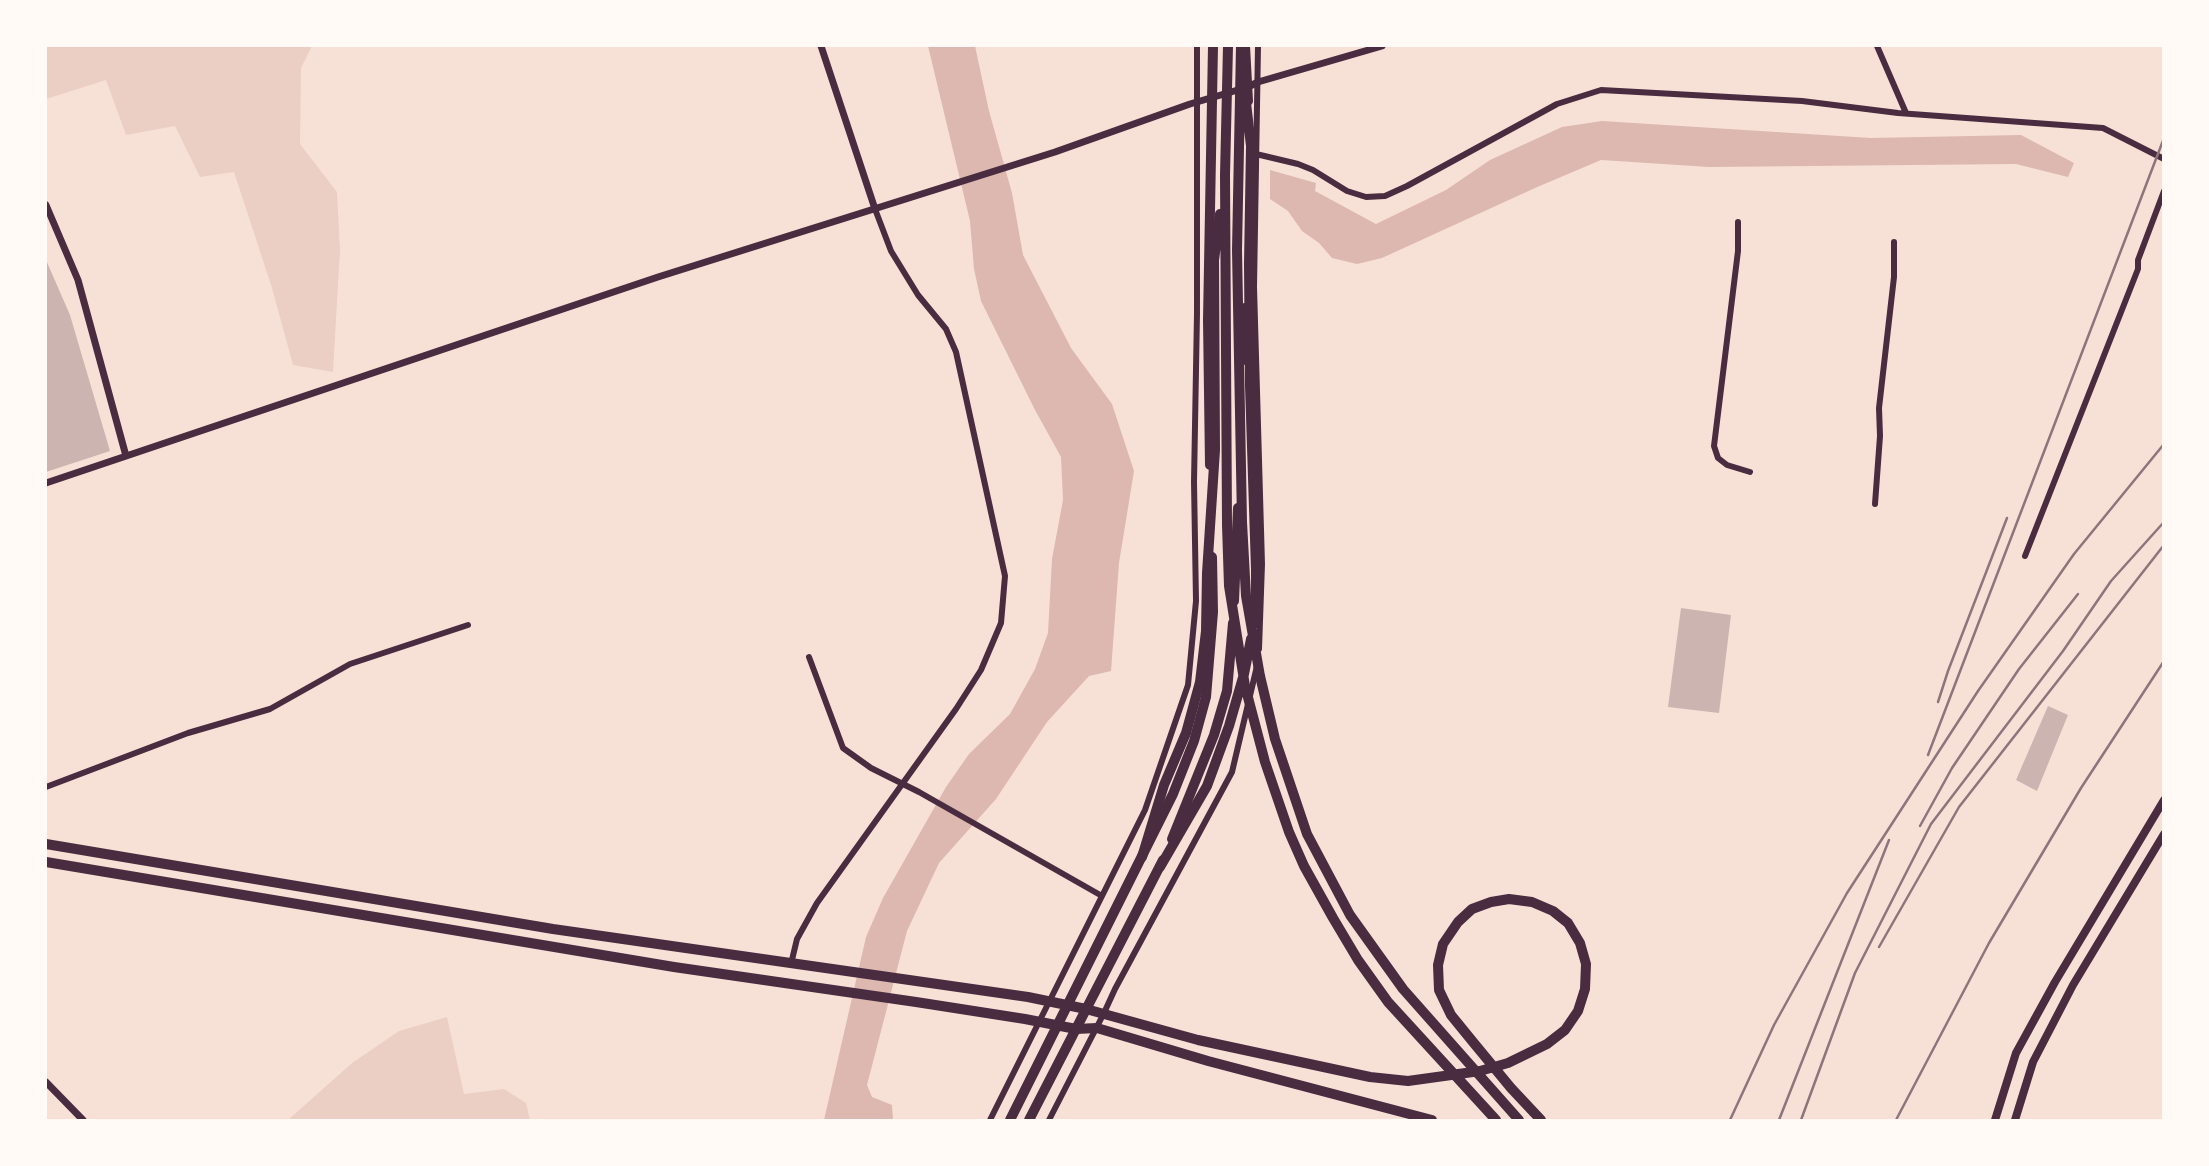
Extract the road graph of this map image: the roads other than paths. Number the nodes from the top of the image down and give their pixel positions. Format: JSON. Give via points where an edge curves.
{"nodes":[{"id":1,"x":821,"y":46,"type":"edge"},
{"id":2,"x":1197,"y":46,"type":"edge"},
{"id":3,"x":1213,"y":46,"type":"edge"},
{"id":4,"x":1228,"y":46,"type":"edge"},
{"id":5,"x":1243,"y":46,"type":"edge"},
{"id":6,"x":1258,"y":46,"type":"edge"},
{"id":7,"x":1382,"y":46,"type":"edge"},
{"id":8,"x":1877,"y":46,"type":"edge"},
{"id":9,"x":1241,"y":58,"type":"junction"},
{"id":10,"x":1253,"y":84,"type":"junction"},
{"id":11,"x":1213,"y":98,"type":"junction"},
{"id":12,"x":1197,"y":102,"type":"junction"},
{"id":13,"x":1906,"y":113,"type":"junction"},
{"id":14,"x":1256,"y":154,"type":"junction"},
{"id":15,"x":2164,"y":159,"type":"edge"},
{"id":16,"x":1225,"y":175,"type":"junction"},
{"id":17,"x":2164,"y":191,"type":"edge"},
{"id":18,"x":46,"y":205,"type":"edge"},
{"id":19,"x":876,"y":209,"type":"junction"},
{"id":20,"x":1738,"y":222,"type":"dead end"},
{"id":21,"x":1894,"y":242,"type":"dead end"},
{"id":22,"x":126,"y":456,"type":"junction"},
{"id":23,"x":1750,"y":472,"type":"dead end"},
{"id":24,"x":46,"y":484,"type":"edge"},
{"id":25,"x":1875,"y":504,"type":"dead end"},
{"id":26,"x":2025,"y":556,"type":"dead end"},
{"id":27,"x":468,"y":625,"type":"dead end"},
{"id":28,"x":809,"y":657,"type":"dead end"},
{"id":29,"x":902,"y":783,"type":"junction"},
{"id":30,"x":46,"y":787,"type":"edge"},
{"id":31,"x":2164,"y":800,"type":"edge"},
{"id":32,"x":2164,"y":834,"type":"edge"},
{"id":33,"x":46,"y":844,"type":"edge"},
{"id":34,"x":1142,"y":857,"type":"junction"},
{"id":35,"x":46,"y":862,"type":"edge"},
{"id":36,"x":1160,"y":867,"type":"junction"},
{"id":37,"x":1102,"y":896,"type":"junction"},
{"id":38,"x":791,"y":964,"type":"junction"},
{"id":39,"x":1050,"y":1001,"type":"junction"},
{"id":40,"x":1069,"y":1004,"type":"junction"},
{"id":41,"x":1086,"y":1009,"type":"junction"},
{"id":42,"x":1104,"y":1013,"type":"junction"},
{"id":43,"x":1039,"y":1022,"type":"junction"},
{"id":44,"x":1059,"y":1026,"type":"junction"},
{"id":45,"x":1097,"y":1028,"type":"junction"},
{"id":46,"x":1076,"y":1029,"type":"junction"},
{"id":47,"x":46,"y":1082,"type":"edge"},
{"id":48,"x":83,"y":1121,"type":"edge"},
{"id":49,"x":989,"y":1121,"type":"edge"},
{"id":50,"x":1010,"y":1121,"type":"edge"},
{"id":51,"x":1029,"y":1121,"type":"edge"},
{"id":52,"x":1049,"y":1121,"type":"edge"},
{"id":53,"x":1432,"y":1121,"type":"edge"},
{"id":54,"x":1496,"y":1121,"type":"edge"},
{"id":55,"x":1519,"y":1121,"type":"edge"},
{"id":56,"x":1541,"y":1121,"type":"edge"},
{"id":57,"x":1995,"y":1121,"type":"edge"},
{"id":58,"x":2015,"y":1121,"type":"edge"}],
"edges":[{"from":1,"to":19,"type":"street"},
{"from":2,"to":12,"type":"street"},
{"from":3,"to":11,"type":"main road"},
{"from":4,"to":16,"type":"main road"},
{"from":5,"to":9,"type":"main road"},
{"from":5,"to":10,"type":"main road"},
{"from":6,"to":10,"type":"street"},
{"from":7,"to":10,"type":"street"},
{"from":8,"to":13,"type":"street"},
{"from":9,"to":36,"type":"main road","via":[[1251,146],[1256,614],[1244,674],[1207,786]]},
{"from":9,"to":55,"type":"main road","via":[[1237,250],[1246,596],[1283,768],[1307,834],[1374,951]]},
{"from":10,"to":11,"type":"street"},
{"from":10,"to":14,"type":"street"},
{"from":10,"to":36,"type":"main road","via":[[1227,691],[1214,735]]},
{"from":11,"to":12,"type":"street"},
{"from":11,"to":34,"type":"main road","via":[[1208,320],[1213,612],[1206,697],[1182,772]]},
{"from":12,"to":19,"type":"street"},
{"from":12,"to":37,"type":"street","via":[[1196,601],[1188,685],[1145,810]]},
{"from":13,"to":14,"type":"street","via":[[1802,101],[1601,90],[1557,104],[1385,196],[1347,191],[1298,164]]},
{"from":13,"to":15,"type":"street","via":[[2103,128]]},
{"from":14,"to":42,"type":"street","via":[[1262,564],[1258,660],[1232,772]]},
{"from":16,"to":34,"type":"main road","via":[[1214,260],[1214,450],[1200,682]]},
{"from":16,"to":54,"type":"main road","via":[[1229,586],[1245,685],[1277,798],[1304,866],[1352,949],[1388,1002]]},
{"from":17,"to":26,"type":"street"},
{"from":18,"to":22,"type":"street","via":[[78,280]]},
{"from":19,"to":22,"type":"street","via":[[658,276]]},
{"from":19,"to":29,"type":"street","via":[[891,251],[946,329],[956,352],[1005,576],[1001,623],[981,670]]},
{"from":20,"to":23,"type":"street","via":[[1714,446],[1727,466]]},
{"from":21,"to":25,"type":"street"},
{"from":22,"to":24,"type":"street"},
{"from":27,"to":30,"type":"street","via":[[350,664],[270,709],[188,733]]},
{"from":28,"to":29,"type":"street","via":[[843,748]]},
{"from":29,"to":37,"type":"street"},
{"from":29,"to":38,"type":"street","via":[[817,903],[797,939]]},
{"from":31,"to":57,"type":"main road","via":[[2016,1054]]},
{"from":32,"to":58,"type":"main road","via":[[2033,1062]]},
{"from":33,"to":38,"type":"main road"},
{"from":34,"to":40,"type":"main road"},
{"from":35,"to":43,"type":"main road","via":[[661,965]]},
{"from":36,"to":41,"type":"main road"},
{"from":37,"to":39,"type":"street"},
{"from":38,"to":39,"type":"main road"},
{"from":39,"to":40,"type":"main road"},
{"from":39,"to":43,"type":"street"},
{"from":40,"to":41,"type":"main road"},
{"from":40,"to":44,"type":"main road"},
{"from":41,"to":42,"type":"main road"},
{"from":41,"to":46,"type":"main road"},
{"from":42,"to":45,"type":"street"},
{"from":42,"to":56,"type":"main road","via":[[1198,1040],[1370,1077],[1408,1081],[1454,1076],[1508,1063],[1565,1030],[1585,989],[1586,964],[1568,923],[1532,902],[1509,899],[1472,908],[1443,944],[1439,990],[1451,1015]]},
{"from":43,"to":44,"type":"main road"},
{"from":43,"to":49,"type":"street"},
{"from":44,"to":46,"type":"main road"},
{"from":44,"to":50,"type":"main road"},
{"from":45,"to":46,"type":"main road"},
{"from":45,"to":52,"type":"street"},
{"from":45,"to":53,"type":"main road"},
{"from":46,"to":51,"type":"main road"},
{"from":47,"to":48,"type":"street"}]}
